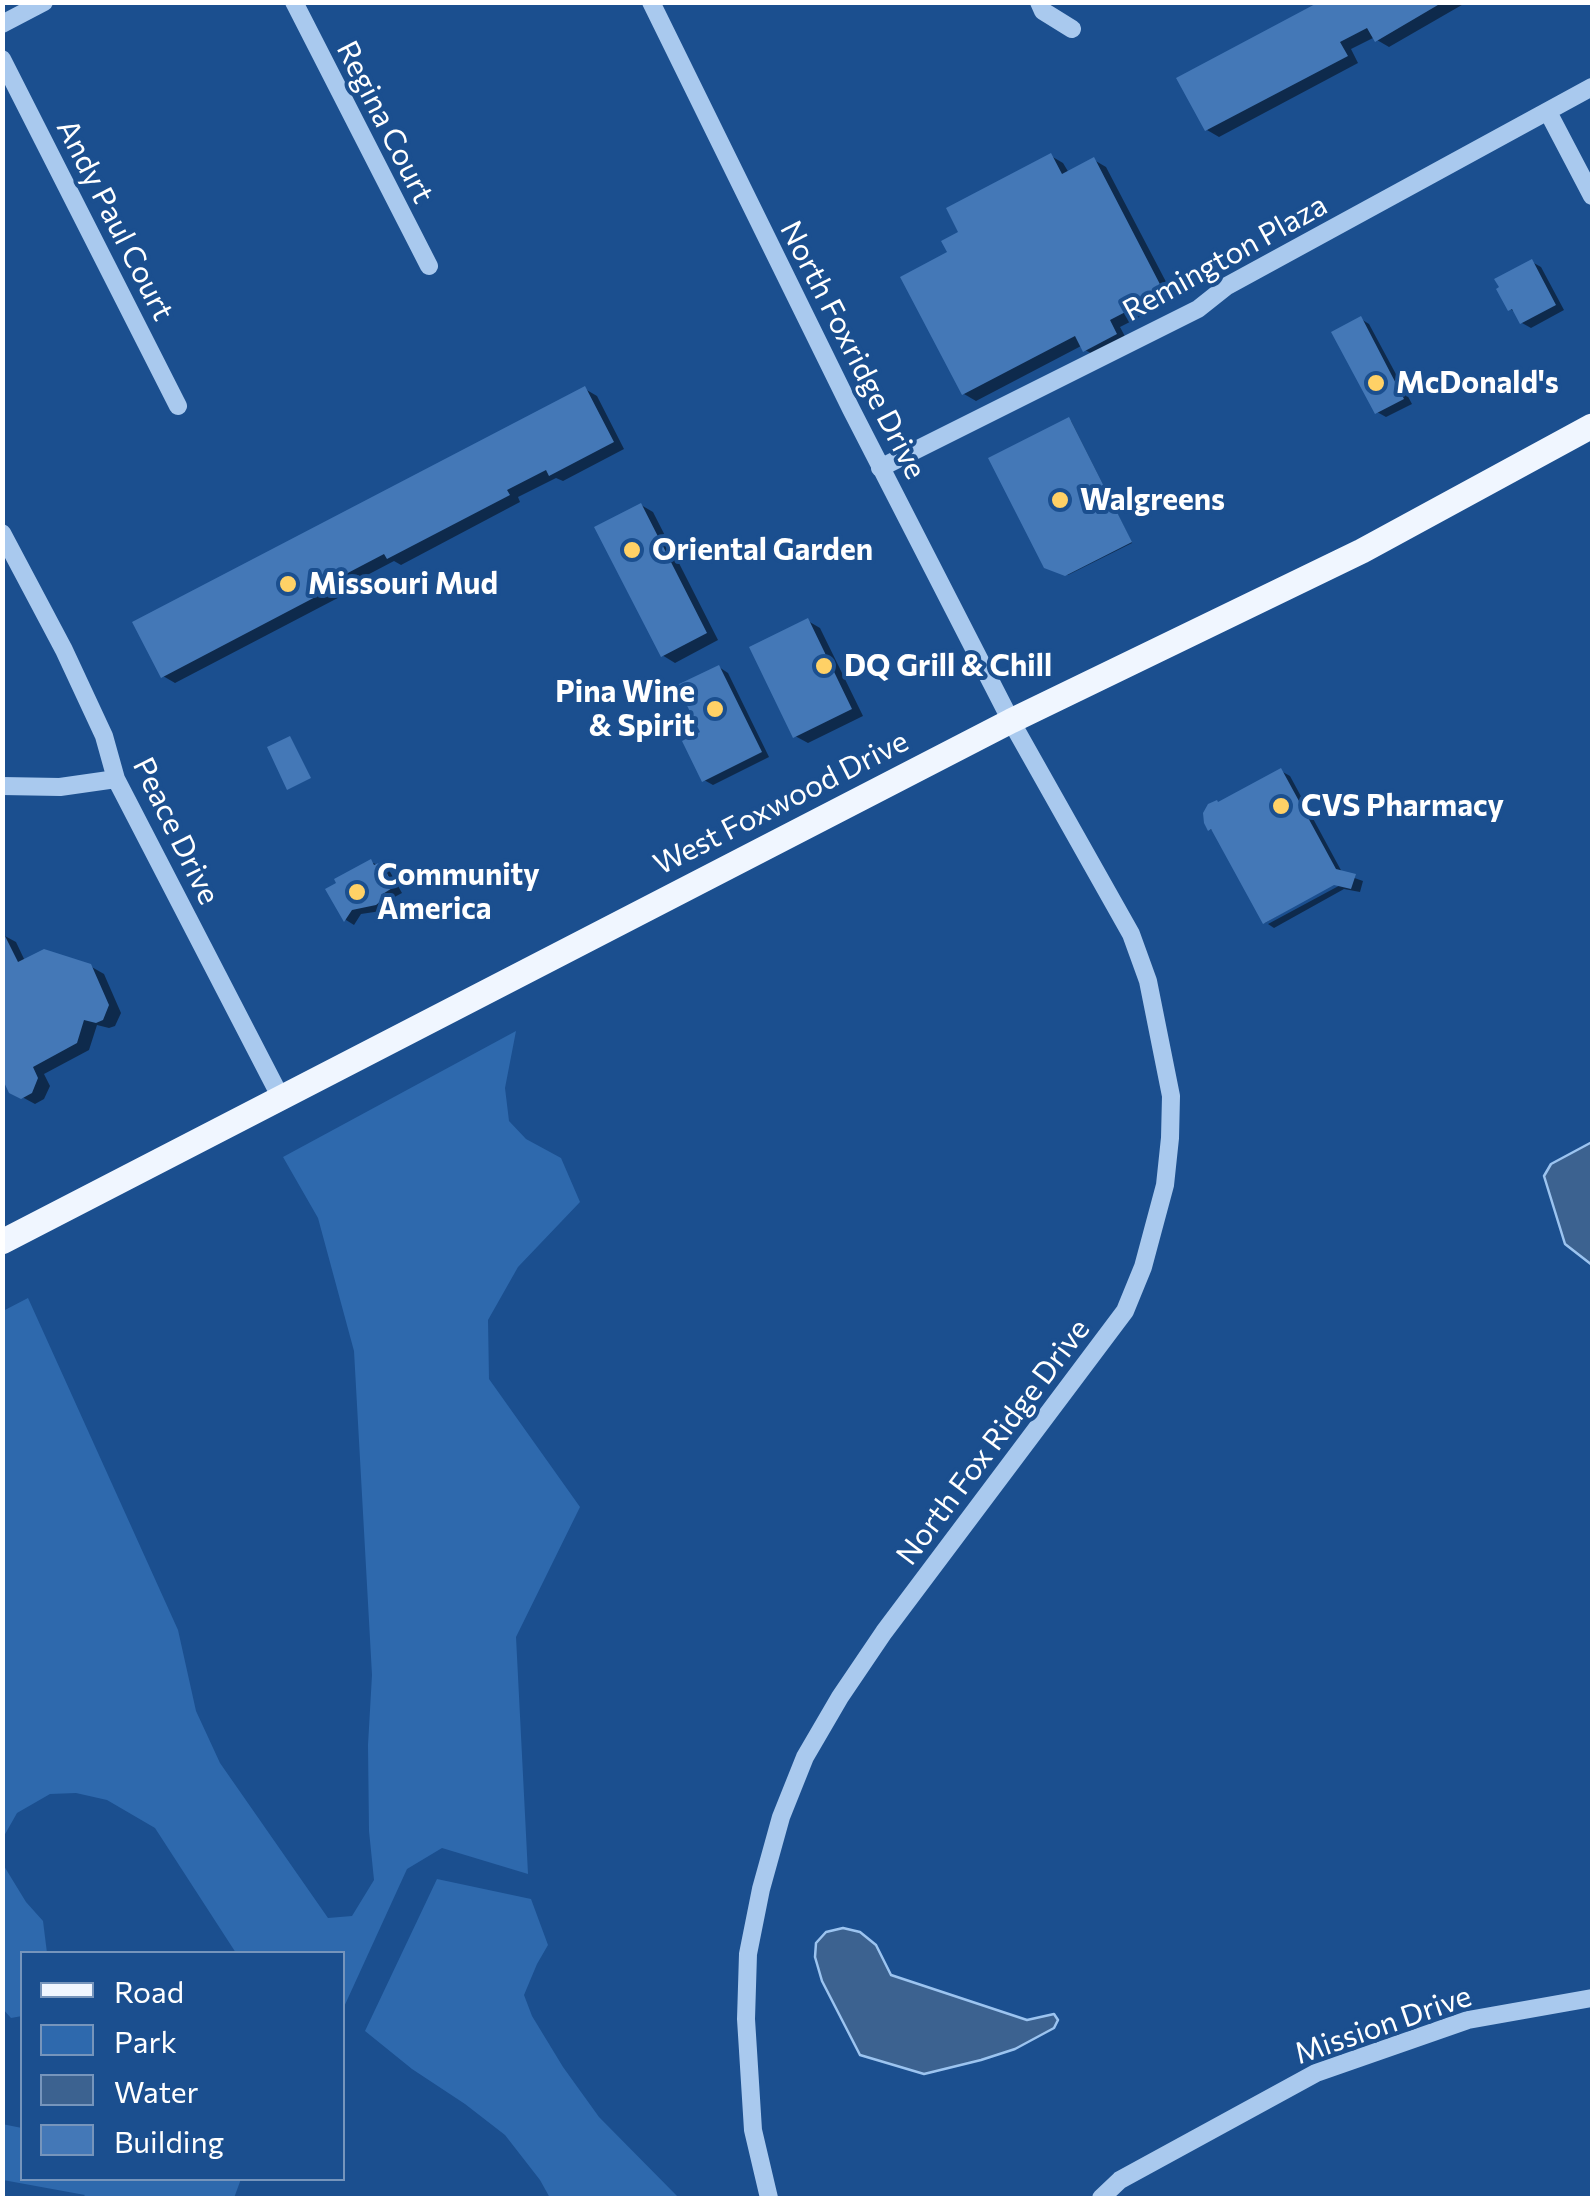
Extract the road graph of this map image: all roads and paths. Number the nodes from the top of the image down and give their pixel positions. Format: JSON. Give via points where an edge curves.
{"nodes":[{"id":1,"x":44,"y":2,"type":"edge"},
{"id":2,"x":294,"y":2,"type":"edge"},
{"id":3,"x":651,"y":2,"type":"edge"},
{"id":4,"x":1039,"y":2,"type":"edge"},
{"id":5,"x":2,"y":24,"type":"edge"},
{"id":6,"x":1072,"y":29,"type":"dead end"},
{"id":7,"x":2,"y":59,"type":"edge"},
{"id":8,"x":1592,"y":87,"type":"edge"},
{"id":9,"x":1548,"y":112,"type":"junction"},
{"id":10,"x":1592,"y":196,"type":"edge"},
{"id":11,"x":428,"y":266,"type":"dead end"},
{"id":12,"x":178,"y":406,"type":"dead end"},
{"id":13,"x":1592,"y":426,"type":"edge"},
{"id":14,"x":880,"y":468,"type":"junction"},
{"id":15,"x":2,"y":533,"type":"edge"},
{"id":16,"x":1011,"y":720,"type":"junction"},
{"id":17,"x":116,"y":779,"type":"junction"},
{"id":18,"x":2,"y":786,"type":"edge"},
{"id":19,"x":282,"y":1098,"type":"junction"},
{"id":20,"x":2,"y":1242,"type":"edge"},
{"id":21,"x":1592,"y":1998,"type":"edge"},
{"id":22,"x":768,"y":2198,"type":"edge"},
{"id":23,"x":1101,"y":2198,"type":"edge"}],
"edges":[{"from":1,"to":5,"type":"street"},
{"from":2,"to":11,"type":"street","name":"Regina Court"},
{"from":3,"to":14,"type":"street","name":"North Foxridge Drive"},
{"from":4,"to":6,"type":"street"},
{"from":7,"to":12,"type":"street","name":"Andy Paul Court"},
{"from":8,"to":9,"type":"street","name":"Remington Plaza"},
{"from":9,"to":10,"type":"street"},
{"from":9,"to":14,"type":"street","name":"Remington Plaza","via":[[1227,286],[1198,309]]},
{"from":13,"to":16,"type":"main road","name":"West Foxwood Drive","via":[[1362,551]]},
{"from":14,"to":16,"type":"street","name":"North Foxridge Drive"},
{"from":15,"to":17,"type":"street","name":"Peace Drive","via":[[104,736]]},
{"from":16,"to":19,"type":"main road","name":"West Foxwood Drive"},
{"from":16,"to":22,"type":"street","name":"North Fox Ridge Drive","via":[[1131,934],[1148,981],[1171,1096],[1165,1185],[1124,1312],[862,1664],[805,1757],[781,1817],[748,1954],[753,2130]]},
{"from":17,"to":18,"type":"street","via":[[60,788]]},
{"from":17,"to":19,"type":"street","name":"Peace Drive"},
{"from":19,"to":20,"type":"main road","name":"West Foxwood Drive"},
{"from":21,"to":23,"type":"street","name":"Mission Drive","via":[[1468,2020],[1316,2074],[1120,2180]]}]}
